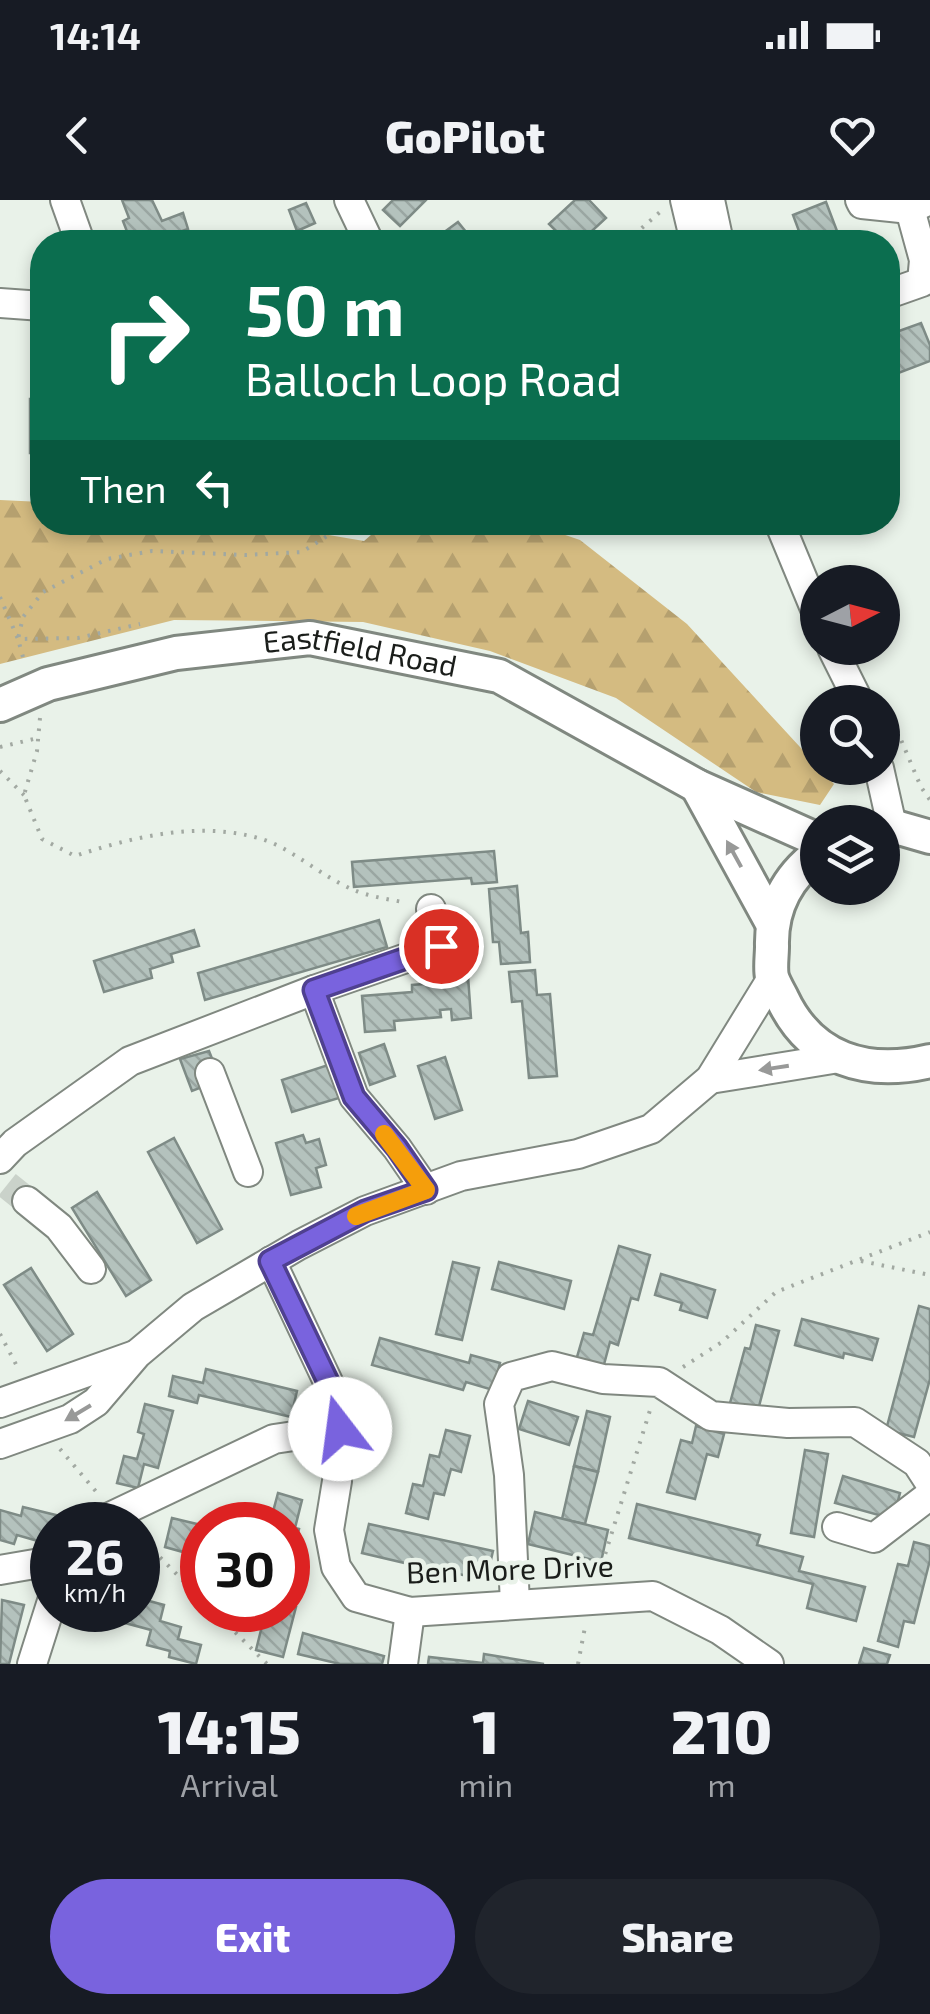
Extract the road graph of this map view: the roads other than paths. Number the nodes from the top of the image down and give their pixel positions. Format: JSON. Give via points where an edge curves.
{"nodes":[{"id":1,"x":65,"y":200,"type":"edge"},
{"id":2,"x":349,"y":200,"type":"edge"},
{"id":3,"x":710,"y":200,"type":"edge"},
{"id":4,"x":860,"y":200,"type":"edge"},
{"id":5,"x":676,"y":203,"type":"edge"},
{"id":6,"x":920,"y":204,"type":"edge"},
{"id":7,"x":76,"y":230,"type":"edge"},
{"id":8,"x":363,"y":230,"type":"edge"},
{"id":9,"x":688,"y":230,"type":"edge"},
{"id":10,"x":716,"y":230,"type":"edge"},
{"id":11,"x":900,"y":290,"type":"edge"},
{"id":12,"x":0,"y":303,"type":"edge"},
{"id":13,"x":30,"y":305,"type":"edge"},
{"id":14,"x":786,"y":535,"type":"edge"},
{"id":15,"x":800,"y":576,"type":"edge"},
{"id":16,"x":0,"y":705,"type":"edge"},
{"id":17,"x":697,"y":786,"type":"junction"},
{"id":18,"x":900,"y":830,"type":"edge"},
{"id":19,"x":800,"y":832,"type":"edge"},
{"id":20,"x":929,"y":836,"type":"edge"},
{"id":21,"x":800,"y":869,"type":"edge"},
{"id":22,"x":430,"y":909,"type":"road end"},
{"id":23,"x":772,"y":923,"type":"junction"},
{"id":24,"x":772,"y":978,"type":"junction"},
{"id":25,"x":314,"y":990,"type":"junction"},
{"id":26,"x":203,"y":1054,"type":"junction"},
{"id":27,"x":839,"y":1058,"type":"junction"},
{"id":28,"x":921,"y":1067,"type":"edge"},
{"id":29,"x":710,"y":1078,"type":"junction"},
{"id":30,"x":248,"y":1172,"type":"dead end"},
{"id":31,"x":8,"y":1181,"type":"edge"},
{"id":32,"x":426,"y":1190,"type":"junction"},
{"id":33,"x":270,"y":1261,"type":"junction"},
{"id":34,"x":91,"y":1269,"type":"dead end"},
{"id":35,"x":136,"y":1354,"type":"junction"},
{"id":36,"x":0,"y":1404,"type":"edge"},
{"id":37,"x":340,"y":1429,"type":"junction"},
{"id":38,"x":0,"y":1444,"type":"edge"},
{"id":39,"x":930,"y":1483,"type":"edge"},
{"id":40,"x":930,"y":1495,"type":"edge"},
{"id":41,"x":140,"y":1502,"type":"edge"},
{"id":42,"x":838,"y":1527,"type":"dead end"},
{"id":43,"x":30,"y":1565,"type":"edge"},
{"id":44,"x":0,"y":1570,"type":"edge"},
{"id":45,"x":515,"y":1604,"type":"junction"},
{"id":46,"x":410,"y":1612,"type":"junction"},
{"id":47,"x":42,"y":1632,"type":"edge"},
{"id":48,"x":32,"y":1664,"type":"edge"},
{"id":49,"x":403,"y":1664,"type":"edge"},
{"id":50,"x":768,"y":1664,"type":"edge"}],
"edges":[{"from":1,"to":7,"type":"street"},
{"from":2,"to":8,"type":"street"},
{"from":3,"to":10,"type":"street"},
{"from":4,"to":6,"type":"street"},
{"from":5,"to":9,"type":"street"},
{"from":6,"to":11,"type":"street","via":[[926,271],[922,282]]},
{"from":12,"to":13,"type":"street"},
{"from":14,"to":15,"type":"street"},
{"from":16,"to":17,"type":"main road","name":"Eastfield Road","via":[[48,684],[176,654],[310,638],[499,676]]},
{"from":17,"to":19,"type":"main road","name":"Eastfield Road"},
{"from":23,"to":17,"type":"main road","one_way":true},
{"from":18,"to":20,"type":"main road"},
{"from":21,"to":23,"type":"main road"},
{"from":22,"to":25,"type":"street","via":[[441,946]]},
{"from":23,"to":24,"type":"main road"},
{"from":24,"to":27,"type":"main road","via":[[791,1019]]},
{"from":24,"to":29,"type":"street"},
{"from":25,"to":26,"type":"street"},
{"from":25,"to":32,"type":"street","via":[[354,1097]]},
{"from":26,"to":30,"type":"street"},
{"from":26,"to":31,"type":"street","via":[[130,1060],[15,1143]]},
{"from":27,"to":28,"type":"main road","via":[[874,1068]]},
{"from":27,"to":29,"type":"street","one_way":true},
{"from":29,"to":32,"type":"street","via":[[651,1129],[578,1154],[461,1176]]},
{"from":31,"to":34,"type":"street","via":[[60,1228]]},
{"from":32,"to":33,"type":"street","via":[[365,1211]]},
{"from":33,"to":35,"type":"street","via":[[193,1307]]},
{"from":33,"to":37,"type":"street","name":"Ben More Drive","via":[[330,1386]]},
{"from":35,"to":36,"type":"street"},
{"from":35,"to":38,"type":"street","one_way":true,"via":[[84,1410]]},
{"from":37,"to":41,"type":"street","via":[[274,1440]]},
{"from":37,"to":46,"type":"street","name":"Ben More Drive","via":[[329,1530],[336,1568],[356,1597]]},
{"from":39,"to":45,"type":"street","via":[[917,1464],[855,1422],[710,1416],[659,1382],[603,1379],[552,1366],[511,1377],[499,1404],[510,1475]]},
{"from":40,"to":42,"type":"street","via":[[874,1538]]},
{"from":43,"to":44,"type":"street"},
{"from":45,"to":46,"type":"street","name":"Ben More Drive"},
{"from":45,"to":50,"type":"street","name":"Ben More Drive","via":[[653,1596]]},
{"from":46,"to":49,"type":"street"},
{"from":47,"to":48,"type":"street"}]}
